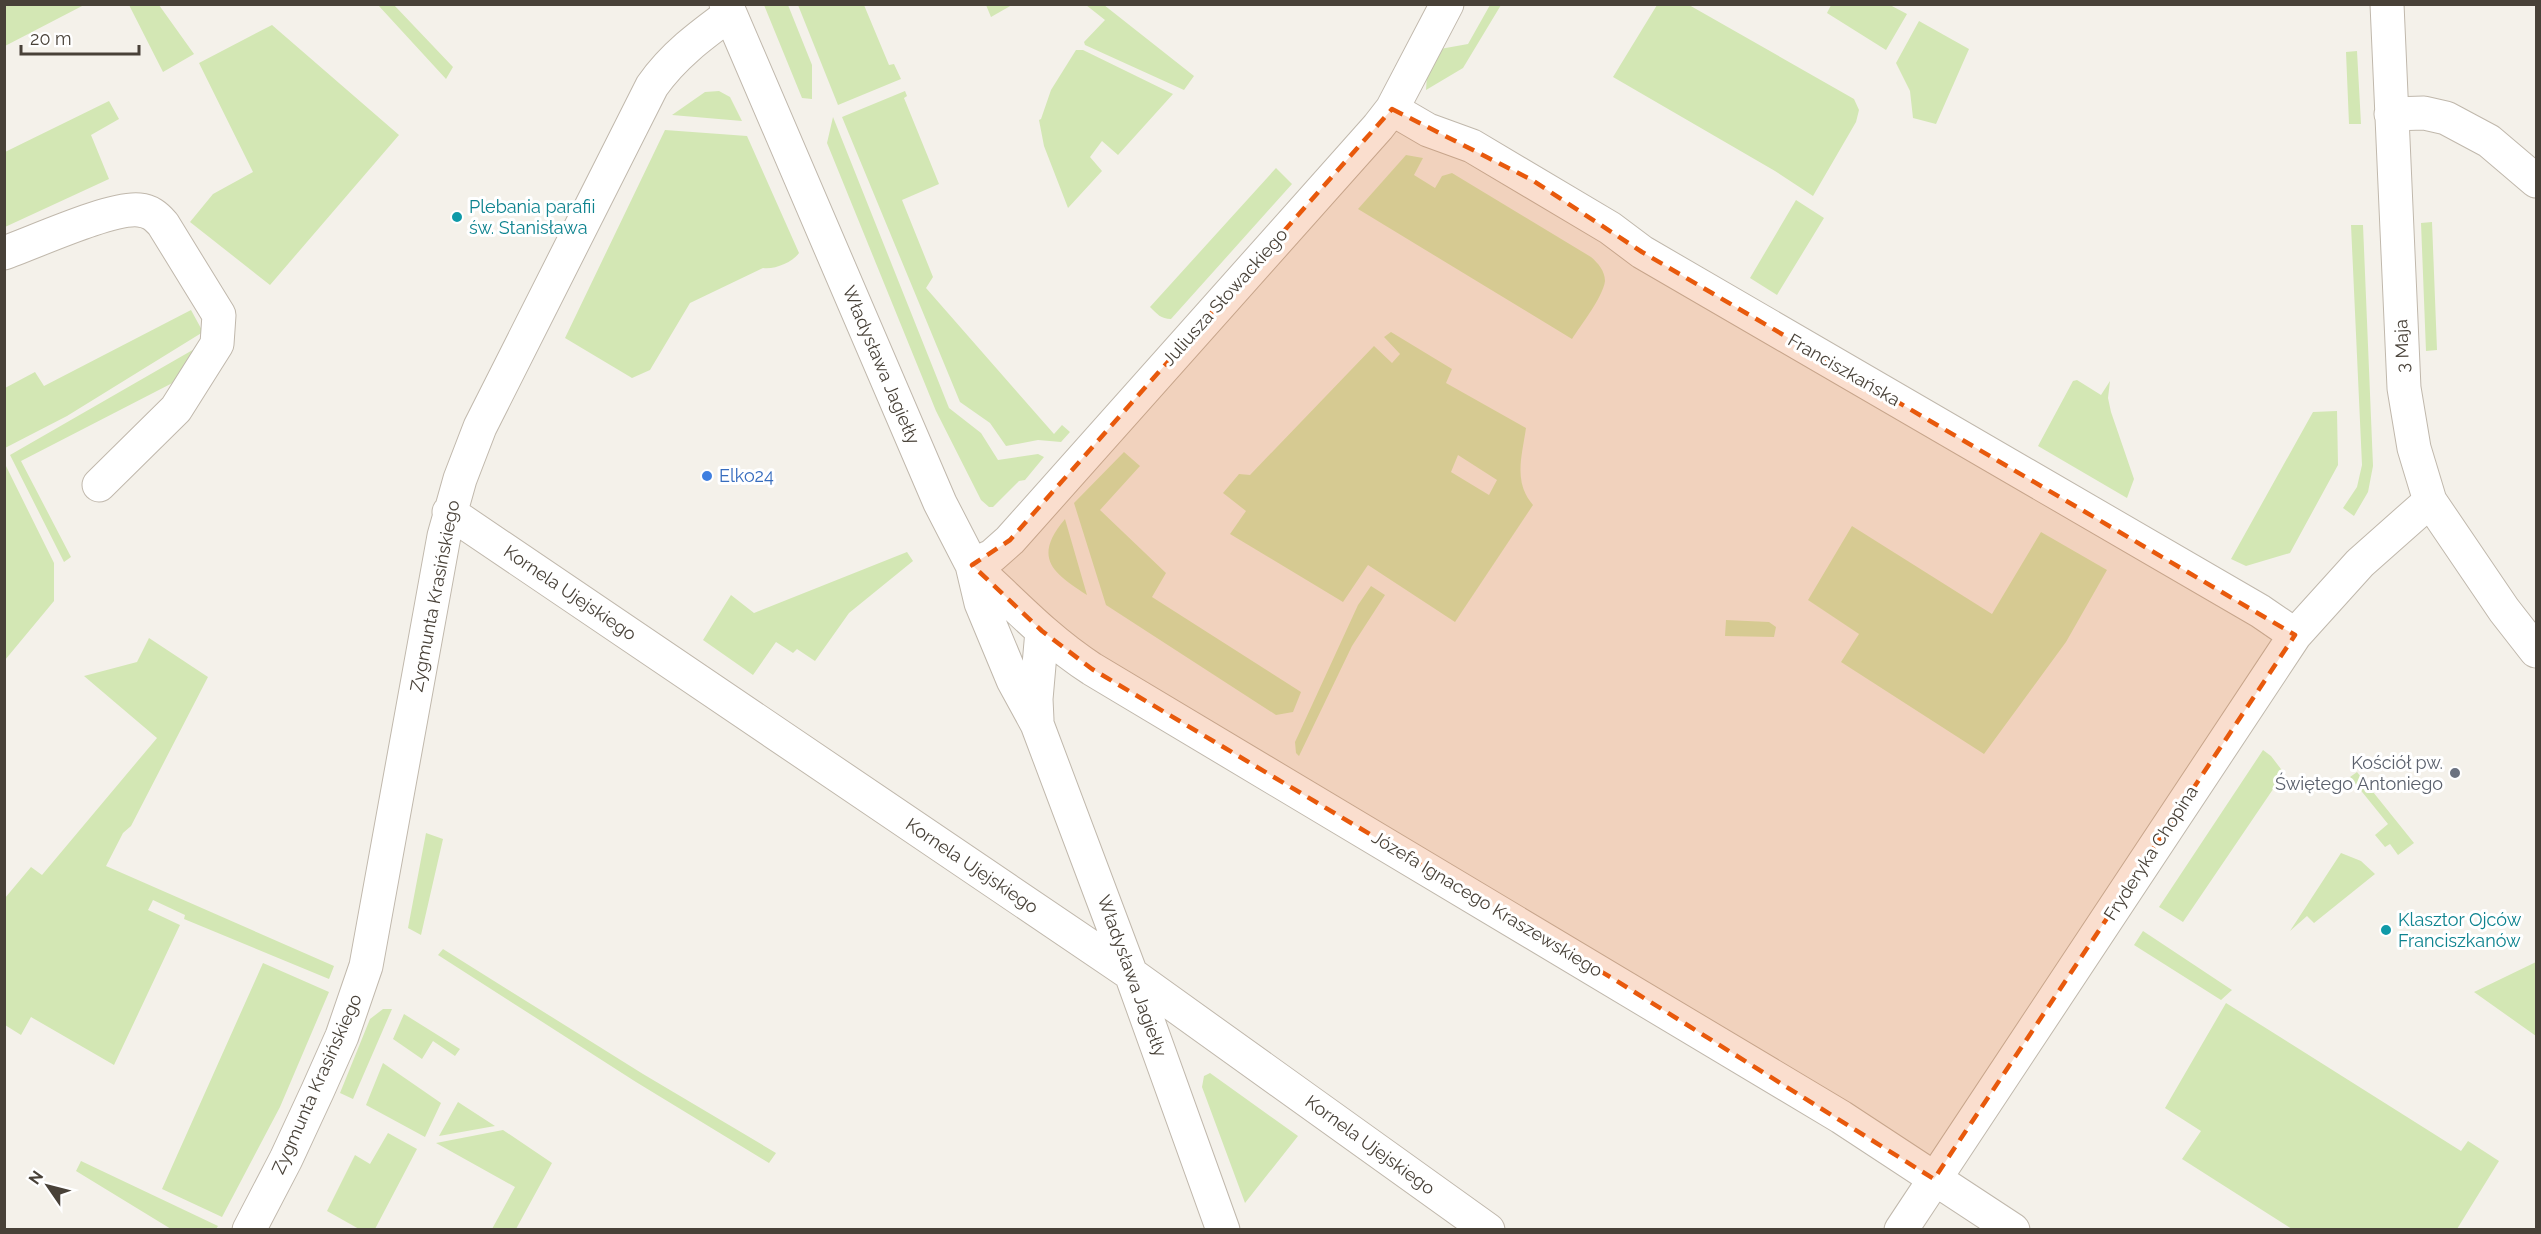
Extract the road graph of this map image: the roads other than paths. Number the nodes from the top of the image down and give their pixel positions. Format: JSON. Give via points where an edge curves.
{"nodes":[{"id":1,"x":1447,"y":4,"type":"edge"},
{"id":2,"x":2387,"y":4,"type":"edge"},
{"id":3,"x":728,"y":9,"type":"edge"},
{"id":4,"x":1392,"y":109,"type":"junction"},
{"id":5,"x":2391,"y":114,"type":"junction"},
{"id":6,"x":2536,"y":181,"type":"edge"},
{"id":7,"x":4,"y":253,"type":"edge"},
{"id":8,"x":99,"y":485,"type":"dead end"},
{"id":9,"x":2430,"y":501,"type":"junction"},
{"id":10,"x":449,"y":512,"type":"junction"},
{"id":11,"x":972,"y":565,"type":"junction"},
{"id":12,"x":1042,"y":632,"type":"junction"},
{"id":13,"x":2295,"y":635,"type":"junction"},
{"id":14,"x":2536,"y":651,"type":"edge"},
{"id":15,"x":1037,"y":724,"type":"junction"},
{"id":16,"x":1131,"y":974,"type":"junction"},
{"id":17,"x":1934,"y":1179,"type":"junction"},
{"id":18,"x":249,"y":1230,"type":"edge"},
{"id":19,"x":1223,"y":1230,"type":"edge"},
{"id":20,"x":1488,"y":1230,"type":"edge"},
{"id":21,"x":1901,"y":1230,"type":"edge"},
{"id":22,"x":2013,"y":1230,"type":"edge"}],
"edges":[{"from":1,"to":4,"type":"street","name":"Juliusza Słowackiego"},
{"from":2,"to":5,"type":"street","name":"3 Maja"},
{"from":3,"to":10,"type":"street","name":"Zygmunta Krasińskiego","via":[[682,49],[652,86],[480,428]]},
{"from":3,"to":11,"type":"street","name":"Władysława Jagiełły","via":[[940,503]]},
{"from":4,"to":11,"type":"street","name":"Juliusza Słowackiego","via":[[1010,540],[992,556]]},
{"from":4,"to":13,"type":"street","name":"Franciszkańska","via":[[1428,130],[1472,146],[1532,180],[1642,252],[2260,610]]},
{"from":5,"to":6,"type":"street","via":[[2424,113],[2446,118],[2489,141]]},
{"from":5,"to":9,"type":"street","name":"3 Maja","via":[[2404,388],[2414,448]]},
{"from":7,"to":8,"type":"street","via":[[114,213],[151,213],[163,224],[219,315],[217,344],[176,409]]},
{"from":9,"to":13,"type":"street","name":"Fryderyka Chopina","via":[[2360,563]]},
{"from":9,"to":14,"type":"street","name":"3 Maja"},
{"from":10,"to":16,"type":"street","name":"Kornela Ujejskiego"},
{"from":10,"to":18,"type":"street","name":"Zygmunta Krasińskiego","via":[[366,966],[342,1036],[286,1160]]},
{"from":11,"to":12,"type":"street","name":"Józefa Ignacego Kraszewskiego"},
{"from":11,"to":15,"type":"street","name":"Władysława Jagiełły","via":[[981,603]]},
{"from":12,"to":15,"type":"street","name":"Władysława Jagiełły"},
{"from":12,"to":17,"type":"street","name":"Józefa Ignacego Kraszewskiego","via":[[1092,669],[1841,1117]]},
{"from":13,"to":17,"type":"street","name":"Fryderyka Chopina"},
{"from":15,"to":16,"type":"street","name":"Władysława Jagiełły"},
{"from":16,"to":19,"type":"street","name":"Władysława Jagiełły"},
{"from":16,"to":20,"type":"street","name":"Kornela Ujejskiego"},
{"from":17,"to":21,"type":"street","name":"Fryderyka Chopina"},
{"from":17,"to":22,"type":"street","name":"Józefa Ignacego Kraszewskiego"}]}
